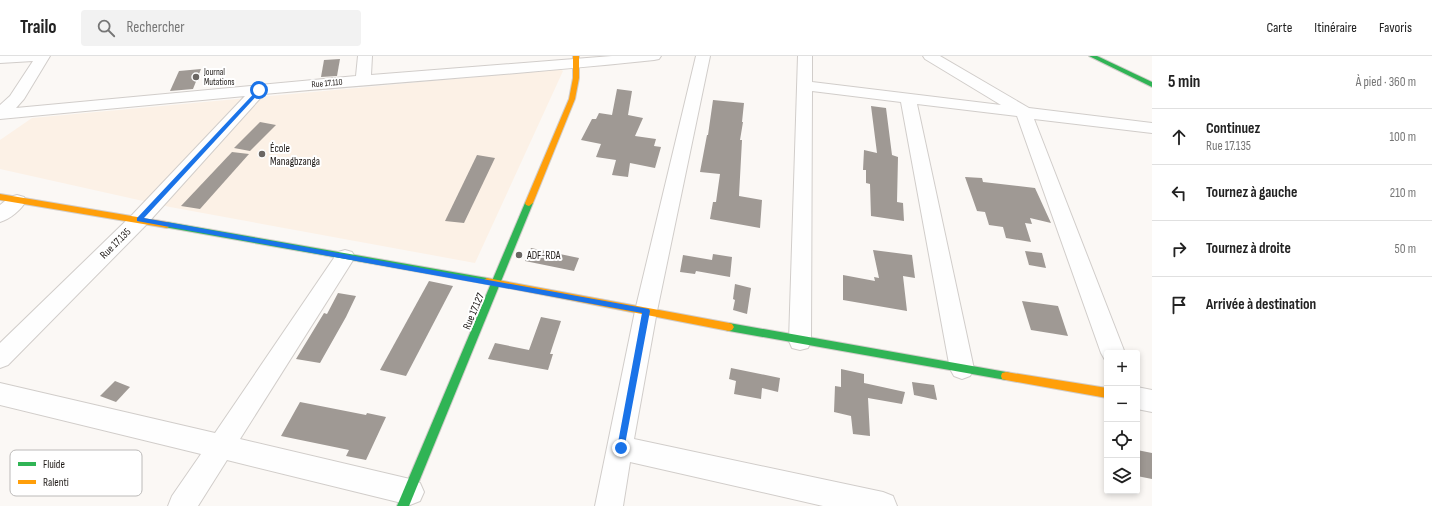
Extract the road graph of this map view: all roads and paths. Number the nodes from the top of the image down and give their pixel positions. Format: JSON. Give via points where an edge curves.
{"nodes":[{"id":1,"x":39,"y":56,"type":"edge"},
{"id":2,"x":43,"y":56,"type":"edge"},
{"id":3,"x":365,"y":56,"type":"edge"},
{"id":4,"x":654,"y":56,"type":"edge"},
{"id":5,"x":703,"y":56,"type":"edge"},
{"id":6,"x":805,"y":56,"type":"edge"},
{"id":7,"x":930,"y":56,"type":"edge"},
{"id":8,"x":1092,"y":56,"type":"edge"},
{"id":9,"x":0,"y":60,"type":"edge"},
{"id":10,"x":577,"y":60,"type":"edge"},
{"id":11,"x":363,"y":80,"type":"junction"},
{"id":12,"x":1151,"y":84,"type":"edge"},
{"id":13,"x":805,"y":86,"type":"junction"},
{"id":14,"x":259,"y":90,"type":"junction"},
{"id":15,"x":908,"y":98,"type":"junction"},
{"id":16,"x":1023,"y":111,"type":"junction"},
{"id":17,"x":0,"y":113,"type":"edge"},
{"id":18,"x":1152,"y":128,"type":"edge"},
{"id":19,"x":8,"y":199,"type":"edge"},
{"id":20,"x":0,"y":215,"type":"edge"},
{"id":21,"x":139,"y":220,"type":"junction"},
{"id":22,"x":345,"y":257,"type":"junction"},
{"id":23,"x":498,"y":283,"type":"junction"},
{"id":24,"x":646,"y":311,"type":"junction"},
{"id":25,"x":800,"y":341,"type":"junction"},
{"id":26,"x":1112,"y":350,"type":"edge"},
{"id":27,"x":0,"y":358,"type":"edge"},
{"id":28,"x":962,"y":369,"type":"junction"},
{"id":29,"x":1104,"y":393,"type":"edge"},
{"id":30,"x":0,"y":394,"type":"edge"},
{"id":31,"x":1140,"y":399,"type":"edge"},
{"id":32,"x":1152,"y":401,"type":"edge"},
{"id":33,"x":220,"y":448,"type":"junction"},
{"id":34,"x":621,"y":448,"type":"junction"},
{"id":35,"x":407,"y":499,"type":"edge"},
{"id":36,"x":182,"y":506,"type":"edge"},
{"id":37,"x":609,"y":506,"type":"edge"},
{"id":38,"x":883,"y":506,"type":"edge"}],
"edges":[{"from":1,"to":9,"type":"street"},
{"from":2,"to":17,"type":"street","via":[[16,99]]},
{"from":3,"to":11,"type":"street"},
{"from":4,"to":10,"type":"street","name":"Rue 17.110"},
{"from":5,"to":24,"type":"street"},
{"from":6,"to":13,"type":"street"},
{"from":7,"to":16,"type":"street"},
{"from":8,"to":12,"type":"street"},
{"from":10,"to":11,"type":"street","name":"Rue 17.110"},
{"from":10,"to":23,"type":"street","name":"Rue 17.127","via":[[575,88],[567,113]]},
{"from":11,"to":14,"type":"street","name":"Rue 17.110"},
{"from":13,"to":15,"type":"street"},
{"from":13,"to":25,"type":"street"},
{"from":14,"to":17,"type":"street","name":"Rue 17.110"},
{"from":14,"to":21,"type":"street","name":"Rue 17.135"},
{"from":15,"to":16,"type":"street"},
{"from":15,"to":28,"type":"street"},
{"from":16,"to":18,"type":"street"},
{"from":16,"to":26,"type":"street"},
{"from":19,"to":20,"type":"street"},
{"from":19,"to":21,"type":"street"},
{"from":21,"to":22,"type":"street"},
{"from":21,"to":27,"type":"street","name":"Rue 17.135"},
{"from":22,"to":23,"type":"street"},
{"from":22,"to":33,"type":"street"},
{"from":23,"to":24,"type":"street"},
{"from":23,"to":35,"type":"street","name":"Rue 17.127"},
{"from":24,"to":25,"type":"street"},
{"from":24,"to":34,"type":"street"},
{"from":25,"to":28,"type":"street"},
{"from":28,"to":29,"type":"street"},
{"from":30,"to":33,"type":"street"},
{"from":31,"to":32,"type":"street"},
{"from":33,"to":35,"type":"street"},
{"from":33,"to":36,"type":"street"},
{"from":34,"to":37,"type":"street"},
{"from":34,"to":38,"type":"street"}]}
